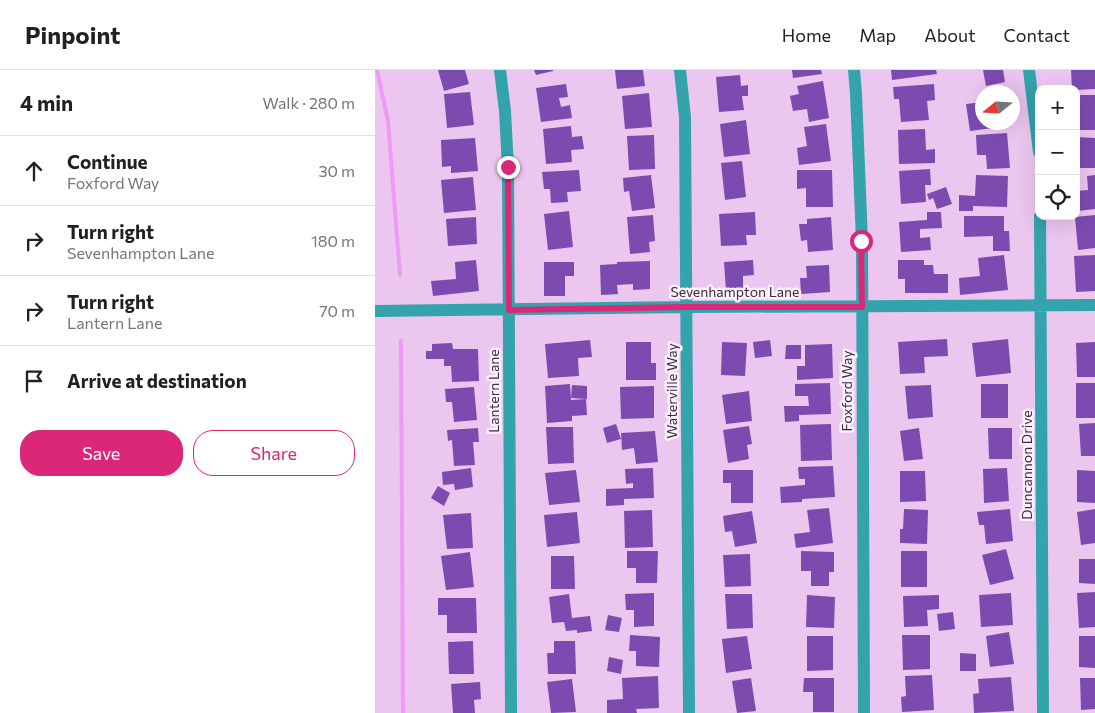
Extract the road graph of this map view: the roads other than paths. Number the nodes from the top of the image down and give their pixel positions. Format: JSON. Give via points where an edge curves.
{"nodes":[{"id":1,"x":500,"y":70,"type":"edge"},
{"id":2,"x":680,"y":70,"type":"edge"},
{"id":3,"x":854,"y":70,"type":"edge"},
{"id":4,"x":1029,"y":70,"type":"edge"},
{"id":5,"x":1036,"y":130,"type":"edge"},
{"id":6,"x":1041,"y":220,"type":"edge"},
{"id":7,"x":1042,"y":305,"type":"junction"},
{"id":8,"x":1095,"y":305,"type":"edge"},
{"id":9,"x":686,"y":307,"type":"junction"},
{"id":10,"x":862,"y":307,"type":"junction"},
{"id":11,"x":509,"y":310,"type":"junction"},
{"id":12,"x":375,"y":311,"type":"edge"},
{"id":13,"x":511,"y":713,"type":"edge"},
{"id":14,"x":689,"y":713,"type":"edge"},
{"id":15,"x":865,"y":713,"type":"edge"},
{"id":16,"x":1043,"y":713,"type":"edge"}],
"edges":[{"from":1,"to":11,"type":"street","name":"Lantern Lane","via":[[508,167]]},
{"from":2,"to":9,"type":"street","name":"Waterville Way","via":[[685,117]]},
{"from":3,"to":10,"type":"street","name":"Foxford Way"},
{"from":4,"to":5,"type":"street"},
{"from":6,"to":7,"type":"street","name":"Duncannon Drive"},
{"from":7,"to":8,"type":"street","name":"Sevenhampton Lane"},
{"from":7,"to":10,"type":"street","name":"Sevenhampton Lane"},
{"from":7,"to":16,"type":"street","name":"Duncannon Drive"},
{"from":9,"to":10,"type":"street","name":"Sevenhampton Lane"},
{"from":9,"to":11,"type":"street","name":"Sevenhampton Lane"},
{"from":9,"to":14,"type":"street","name":"Waterville Way"},
{"from":10,"to":15,"type":"street","name":"Foxford Way"},
{"from":11,"to":12,"type":"street","name":"Sevenhampton Lane"},
{"from":11,"to":13,"type":"street","name":"Lantern Lane"}]}
